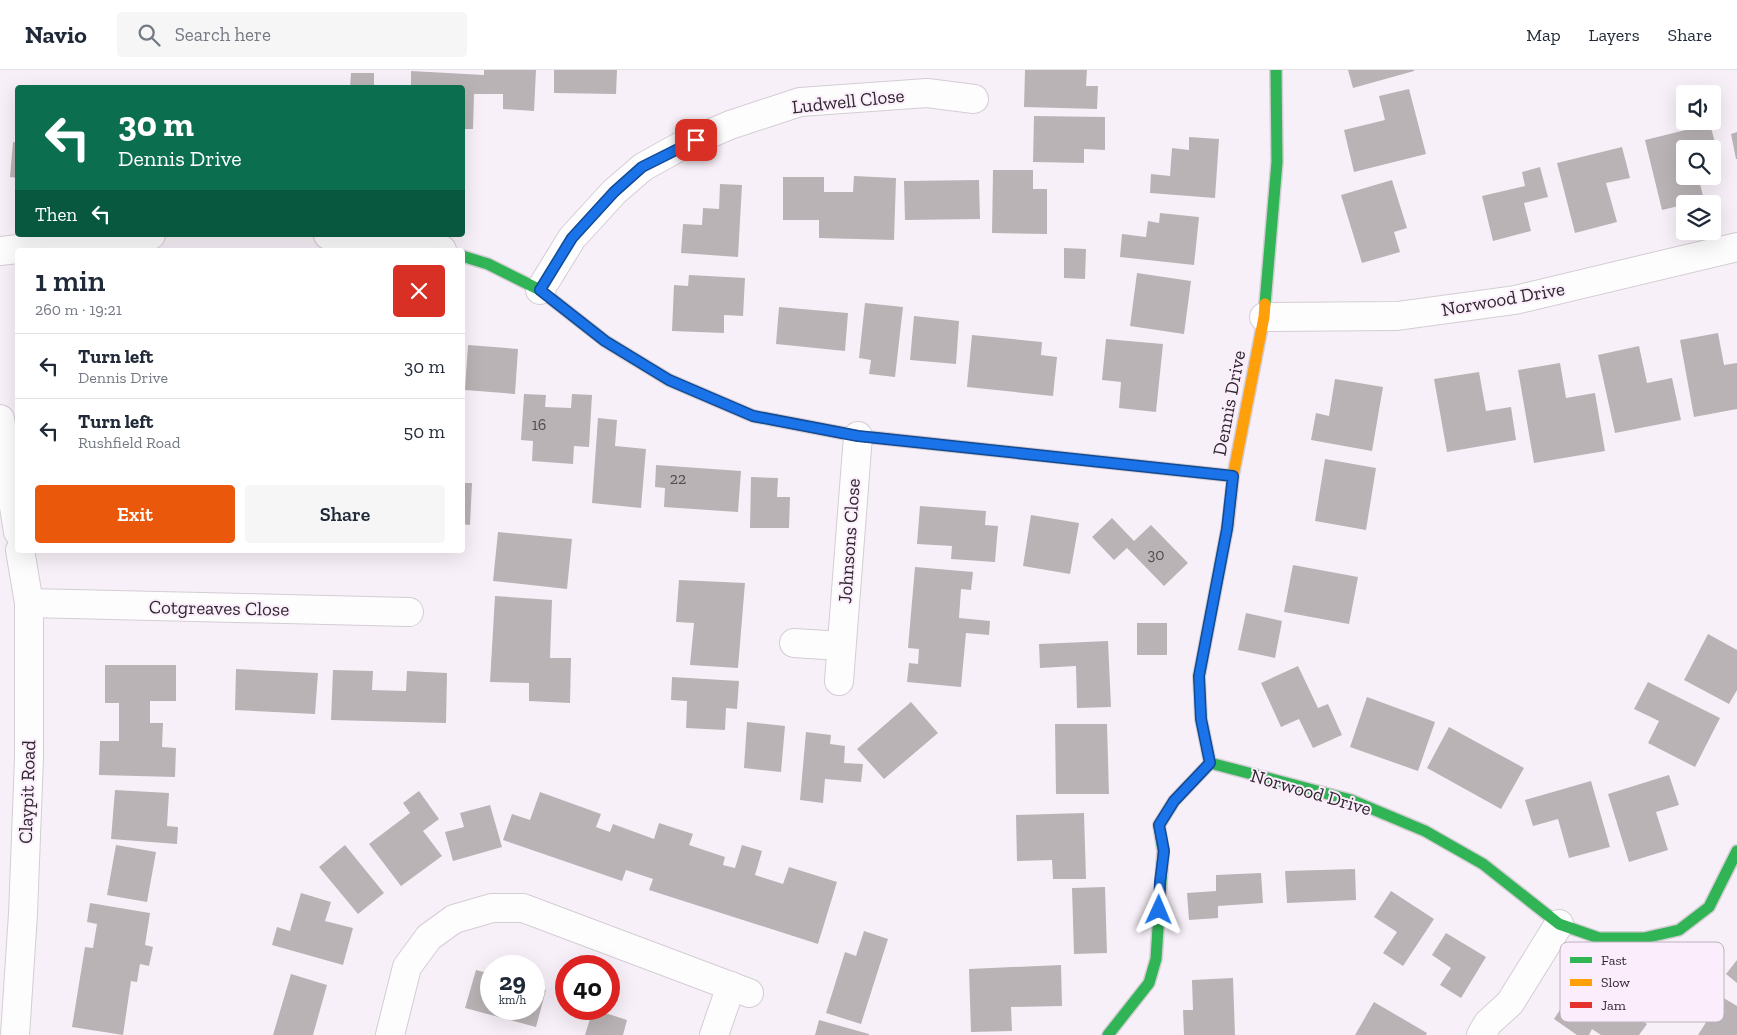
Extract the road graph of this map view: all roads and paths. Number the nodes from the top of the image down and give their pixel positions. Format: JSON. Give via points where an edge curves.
{"nodes":[{"id":1,"x":1276,"y":70,"type":"edge"},
{"id":2,"x":928,"y":82,"type":"edge"},
{"id":3,"x":974,"y":99,"type":"dead end"},
{"id":4,"x":120,"y":237,"type":"edge"},
{"id":5,"x":347,"y":237,"type":"edge"},
{"id":6,"x":1737,"y":247,"type":"edge"},
{"id":7,"x":26,"y":248,"type":"edge"},
{"id":8,"x":435,"y":248,"type":"edge"},
{"id":9,"x":15,"y":249,"type":"edge"},
{"id":10,"x":0,"y":251,"type":"edge"},
{"id":11,"x":465,"y":257,"type":"edge"},
{"id":12,"x":540,"y":290,"type":"junction"},
{"id":13,"x":1264,"y":317,"type":"junction"},
{"id":14,"x":0,"y":420,"type":"edge"},
{"id":15,"x":858,"y":436,"type":"junction"},
{"id":16,"x":1233,"y":476,"type":"junction"},
{"id":17,"x":15,"y":513,"type":"edge"},
{"id":18,"x":20,"y":553,"type":"edge"},
{"id":19,"x":28,"y":603,"type":"junction"},
{"id":20,"x":409,"y":612,"type":"dead end"},
{"id":21,"x":794,"y":642,"type":"dead end"},
{"id":22,"x":841,"y":646,"type":"junction"},
{"id":23,"x":839,"y":680,"type":"dead end"},
{"id":24,"x":1210,"y":763,"type":"junction"},
{"id":25,"x":1737,"y":852,"type":"edge"},
{"id":26,"x":1559,"y":924,"type":"junction"},
{"id":27,"x":15,"y":1035,"type":"edge"},
{"id":28,"x":390,"y":1035,"type":"edge"},
{"id":29,"x":714,"y":1035,"type":"edge"},
{"id":30,"x":1108,"y":1035,"type":"edge"},
{"id":31,"x":1481,"y":1035,"type":"edge"}],
"edges":[{"from":1,"to":13,"type":"street","name":"Dennis Drive","via":[[1277,162]]},
{"from":2,"to":3,"type":"street","name":"Ludwell Close"},
{"from":2,"to":12,"type":"street","name":"Ludwell Close","via":[[800,102],[730,125],[678,147],[642,167],[614,192],[572,238]]},
{"from":4,"to":7,"type":"street"},
{"from":5,"to":8,"type":"street"},
{"from":6,"to":13,"type":"street","name":"Norwood Drive","via":[[1515,300],[1396,316]]},
{"from":9,"to":10,"type":"street"},
{"from":11,"to":12,"type":"street","via":[[488,264]]},
{"from":12,"to":15,"type":"street","via":[[605,341],[669,380],[753,416]]},
{"from":13,"to":16,"type":"street","name":"Dennis Drive"},
{"from":14,"to":17,"type":"street"},
{"from":15,"to":16,"type":"street"},
{"from":15,"to":22,"type":"street","name":"Johnsons Close"},
{"from":16,"to":24,"type":"street","name":"Dennis Drive","via":[[1227,529],[1199,676],[1201,719]]},
{"from":18,"to":19,"type":"street","name":"Claypit Road"},
{"from":19,"to":20,"type":"street","name":"Cotgreaves Close"},
{"from":19,"to":27,"type":"street","name":"Claypit Road","via":[[29,758]]},
{"from":21,"to":22,"type":"street"},
{"from":22,"to":23,"type":"street","name":"Johnsons Close"},
{"from":24,"to":26,"type":"street","name":"Norwood Drive","via":[[1351,800],[1425,831],[1483,864]]},
{"from":24,"to":30,"type":"street","via":[[1174,801],[1159,825],[1164,851],[1156,959],[1149,983]]},
{"from":25,"to":26,"type":"street","name":"Norwood Drive","via":[[1709,907],[1679,930],[1644,938],[1599,938]]},
{"from":26,"to":31,"type":"street","via":[[1510,1003],[1488,1023]]},
{"from":28,"to":29,"type":"street","via":[[407,967],[429,937],[454,919],[492,908],[523,908],[740,989]]}]}
